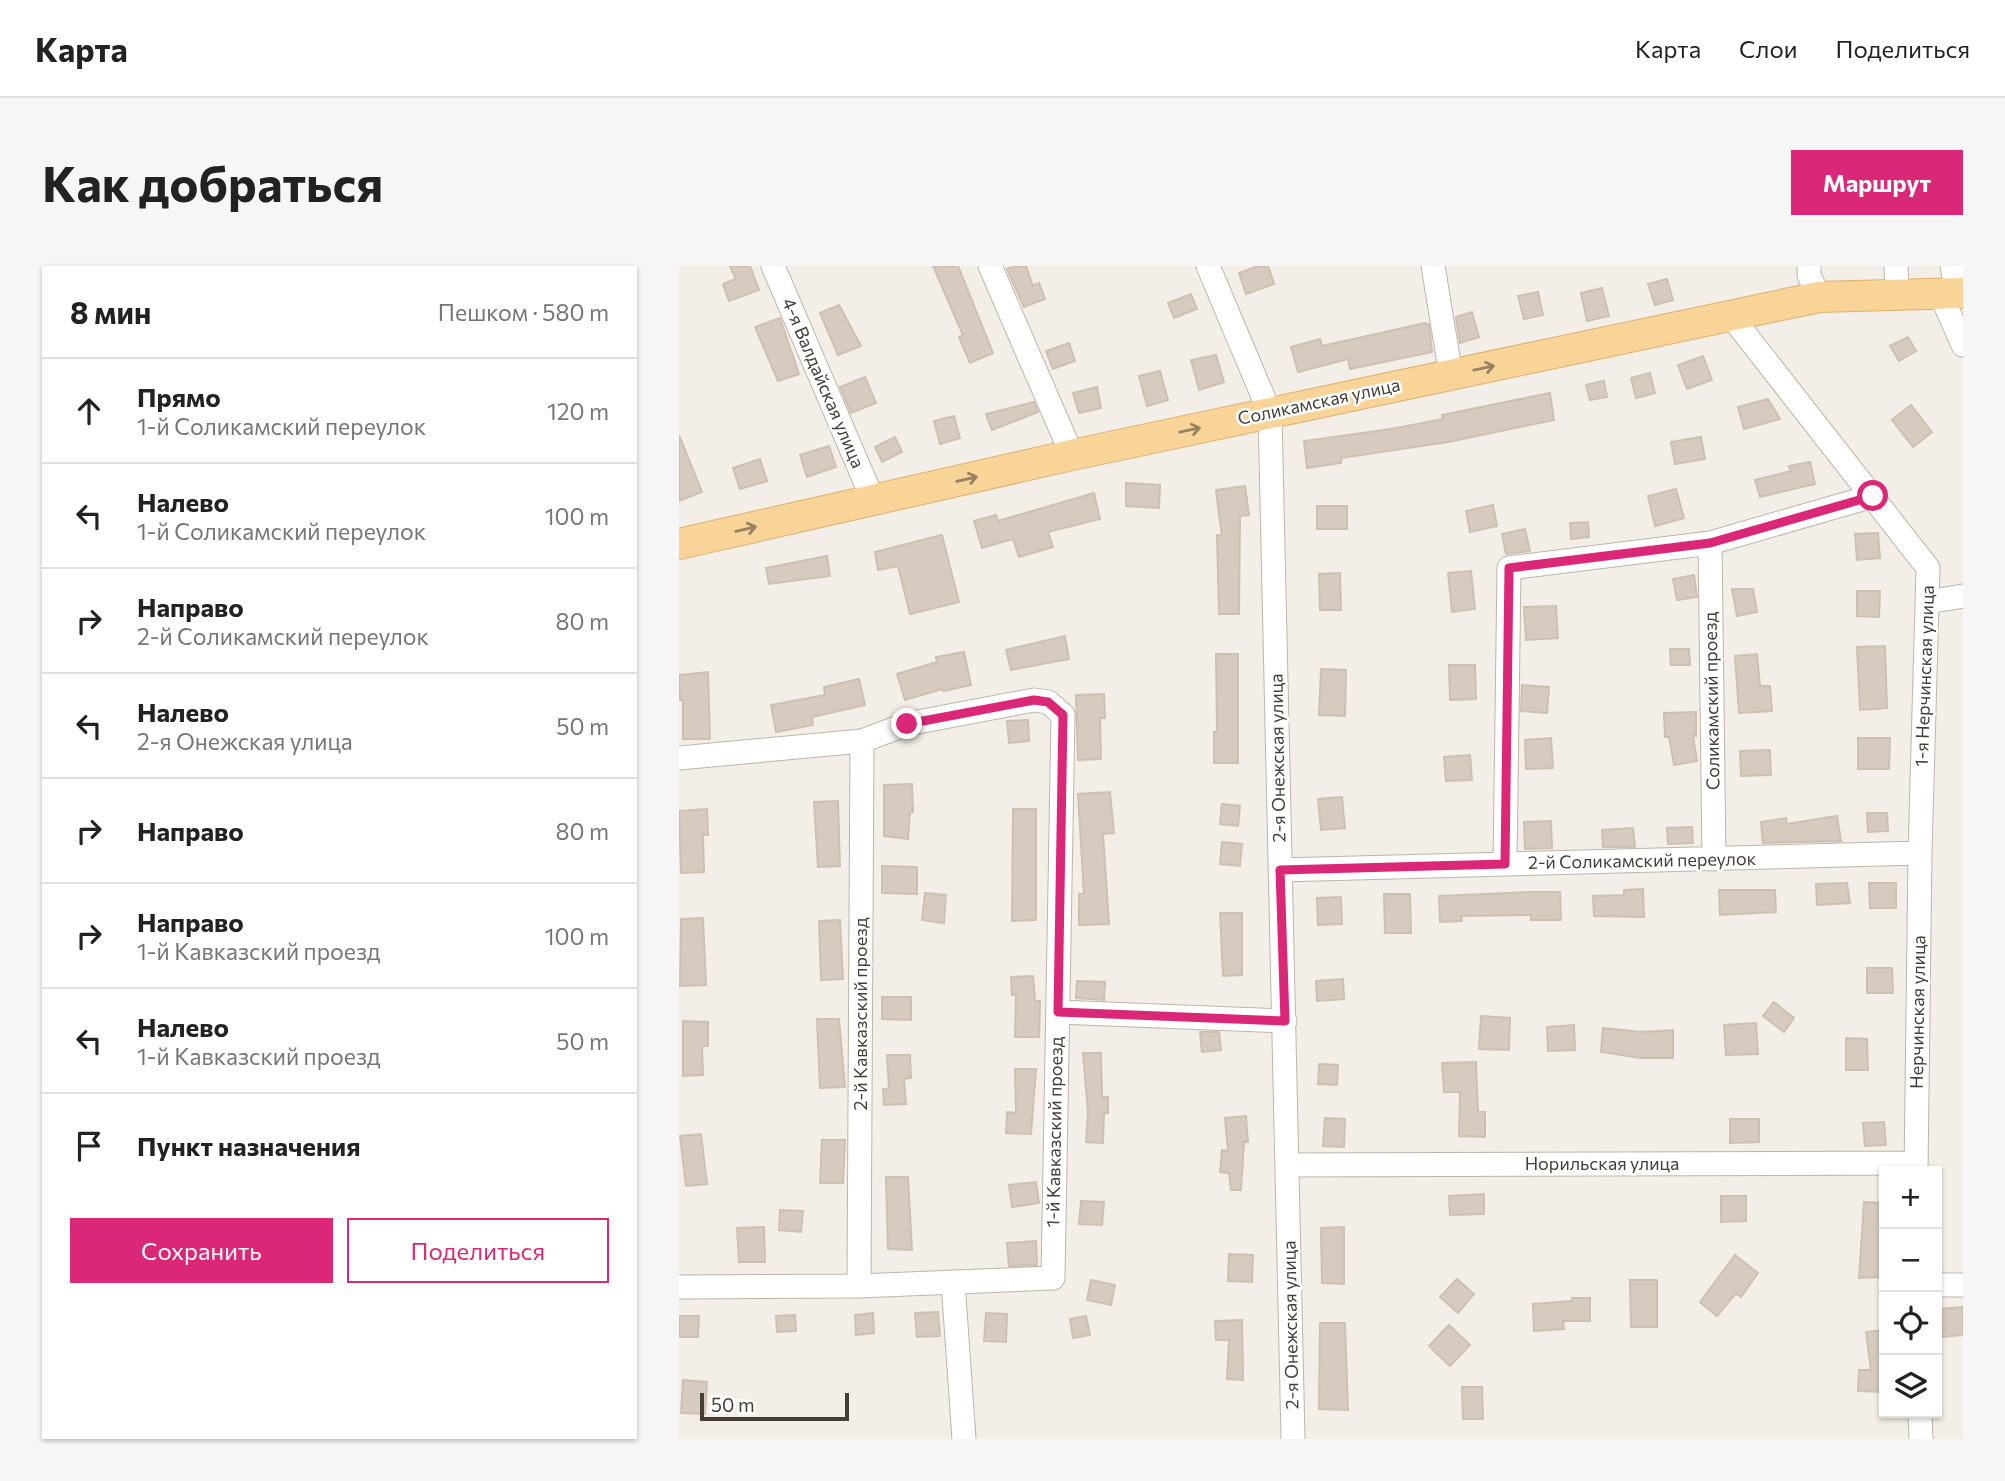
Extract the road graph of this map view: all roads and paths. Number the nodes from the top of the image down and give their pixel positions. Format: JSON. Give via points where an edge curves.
{"nodes":[{"id":1,"x":773,"y":266,"type":"edge"},
{"id":2,"x":990,"y":266,"type":"edge"},
{"id":3,"x":1208,"y":266,"type":"edge"},
{"id":4,"x":1433,"y":266,"type":"edge"},
{"id":5,"x":1809,"y":266,"type":"edge"},
{"id":6,"x":1897,"y":280,"type":"edge"},
{"id":7,"x":1953,"y":287,"type":"edge"},
{"id":8,"x":1819,"y":297,"type":"junction"},
{"id":9,"x":1731,"y":316,"type":"junction"},
{"id":10,"x":1963,"y":345,"type":"edge"},
{"id":11,"x":1451,"y":375,"type":"junction"},
{"id":12,"x":1270,"y":413,"type":"junction"},
{"id":13,"x":1073,"y":455,"type":"junction"},
{"id":14,"x":1873,"y":496,"type":"junction"},
{"id":15,"x":873,"y":500,"type":"junction"},
{"id":16,"x":1710,"y":543,"type":"junction"},
{"id":17,"x":679,"y":544,"type":"edge"},
{"id":18,"x":1963,"y":596,"type":"edge"},
{"id":19,"x":1927,"y":602,"type":"junction"},
{"id":20,"x":862,"y":741,"type":"junction"},
{"id":21,"x":679,"y":758,"type":"edge"},
{"id":22,"x":1920,"y":853,"type":"junction"},
{"id":23,"x":1714,"y":859,"type":"junction"},
{"id":24,"x":1505,"y":864,"type":"junction"},
{"id":25,"x":1280,"y":870,"type":"junction"},
{"id":26,"x":1058,"y":1012,"type":"junction"},
{"id":27,"x":1285,"y":1021,"type":"junction"},
{"id":28,"x":1287,"y":1165,"type":"junction"},
{"id":29,"x":1916,"y":1166,"type":"edge"},
{"id":30,"x":1879,"y":1167,"type":"edge"},
{"id":31,"x":953,"y":1282,"type":"junction"},
{"id":32,"x":1942,"y":1285,"type":"edge"},
{"id":33,"x":1963,"y":1285,"type":"edge"},
{"id":34,"x":859,"y":1286,"type":"junction"},
{"id":35,"x":679,"y":1287,"type":"edge"},
{"id":36,"x":1920,"y":1418,"type":"edge"},
{"id":37,"x":964,"y":1439,"type":"edge"},
{"id":38,"x":1293,"y":1439,"type":"edge"},
{"id":39,"x":1921,"y":1439,"type":"edge"}],
"edges":[{"from":1,"to":15,"type":"street","name":"4-я Валдайская улица"},
{"from":2,"to":13,"type":"street"},
{"from":3,"to":12,"type":"street"},
{"from":4,"to":11,"type":"street"},
{"from":5,"to":8,"type":"street","via":[[1808,275]]},
{"from":6,"to":7,"type":"main road","name":"Соликамская улица"},
{"from":6,"to":8,"type":"main road","name":"Соликамская улица"},
{"from":7,"to":10,"type":"street"},
{"from":8,"to":9,"type":"main road","name":"Соликамская улица"},
{"from":11,"to":9,"type":"main road","name":"Соликамская улица","one_way":true},
{"from":9,"to":14,"type":"street","name":"1-я Нерчинская улица"},
{"from":11,"to":12,"type":"main road","name":"Соликамская улица"},
{"from":13,"to":12,"type":"main road","name":"Соликамская улица","one_way":true},
{"from":12,"to":25,"type":"street","name":"2-я Онежская улица"},
{"from":15,"to":13,"type":"main road","name":"Соликамская улица","one_way":true},
{"from":14,"to":16,"type":"street"},
{"from":14,"to":19,"type":"street","name":"1-я Нерчинская улица","via":[[1929,568]]},
{"from":17,"to":15,"type":"main road","name":"Соликамская улица","one_way":true},
{"from":16,"to":23,"type":"street","name":"Соликамский проезд"},
{"from":16,"to":24,"type":"street","via":[[1509,568]]},
{"from":18,"to":19,"type":"street"},
{"from":19,"to":22,"type":"street","name":"1-я Нерчинская улица"},
{"from":20,"to":21,"type":"street","name":"1-й Кавказский проезд"},
{"from":20,"to":26,"type":"street","name":"1-й Кавказский проезд","via":[[907,724],[1034,700],[1048,702],[1063,715]]},
{"from":20,"to":34,"type":"street","name":"2-й Кавказский проезд"},
{"from":22,"to":23,"type":"street","name":"2-й Соликамский переулок"},
{"from":22,"to":29,"type":"street","name":"Нерчинская улица"},
{"from":23,"to":24,"type":"street","name":"2-й Соликамский переулок"},
{"from":24,"to":25,"type":"street","name":"2-й Соликамский переулок"},
{"from":25,"to":27,"type":"street","name":"2-я Онежская улица"},
{"from":26,"to":27,"type":"street"},
{"from":26,"to":31,"type":"street","name":"1-й Кавказский проезд","via":[[1053,1278]]},
{"from":27,"to":28,"type":"street","name":"2-я Онежская улица"},
{"from":28,"to":30,"type":"street","name":"Норильская улица"},
{"from":28,"to":38,"type":"street","name":"2-я Онежская улица"},
{"from":31,"to":34,"type":"street","name":"1-й Кавказский проезд"},
{"from":31,"to":37,"type":"street"},
{"from":32,"to":33,"type":"street"},
{"from":34,"to":35,"type":"street","name":"1-й Кавказский проезд"},
{"from":36,"to":39,"type":"street"}]}
